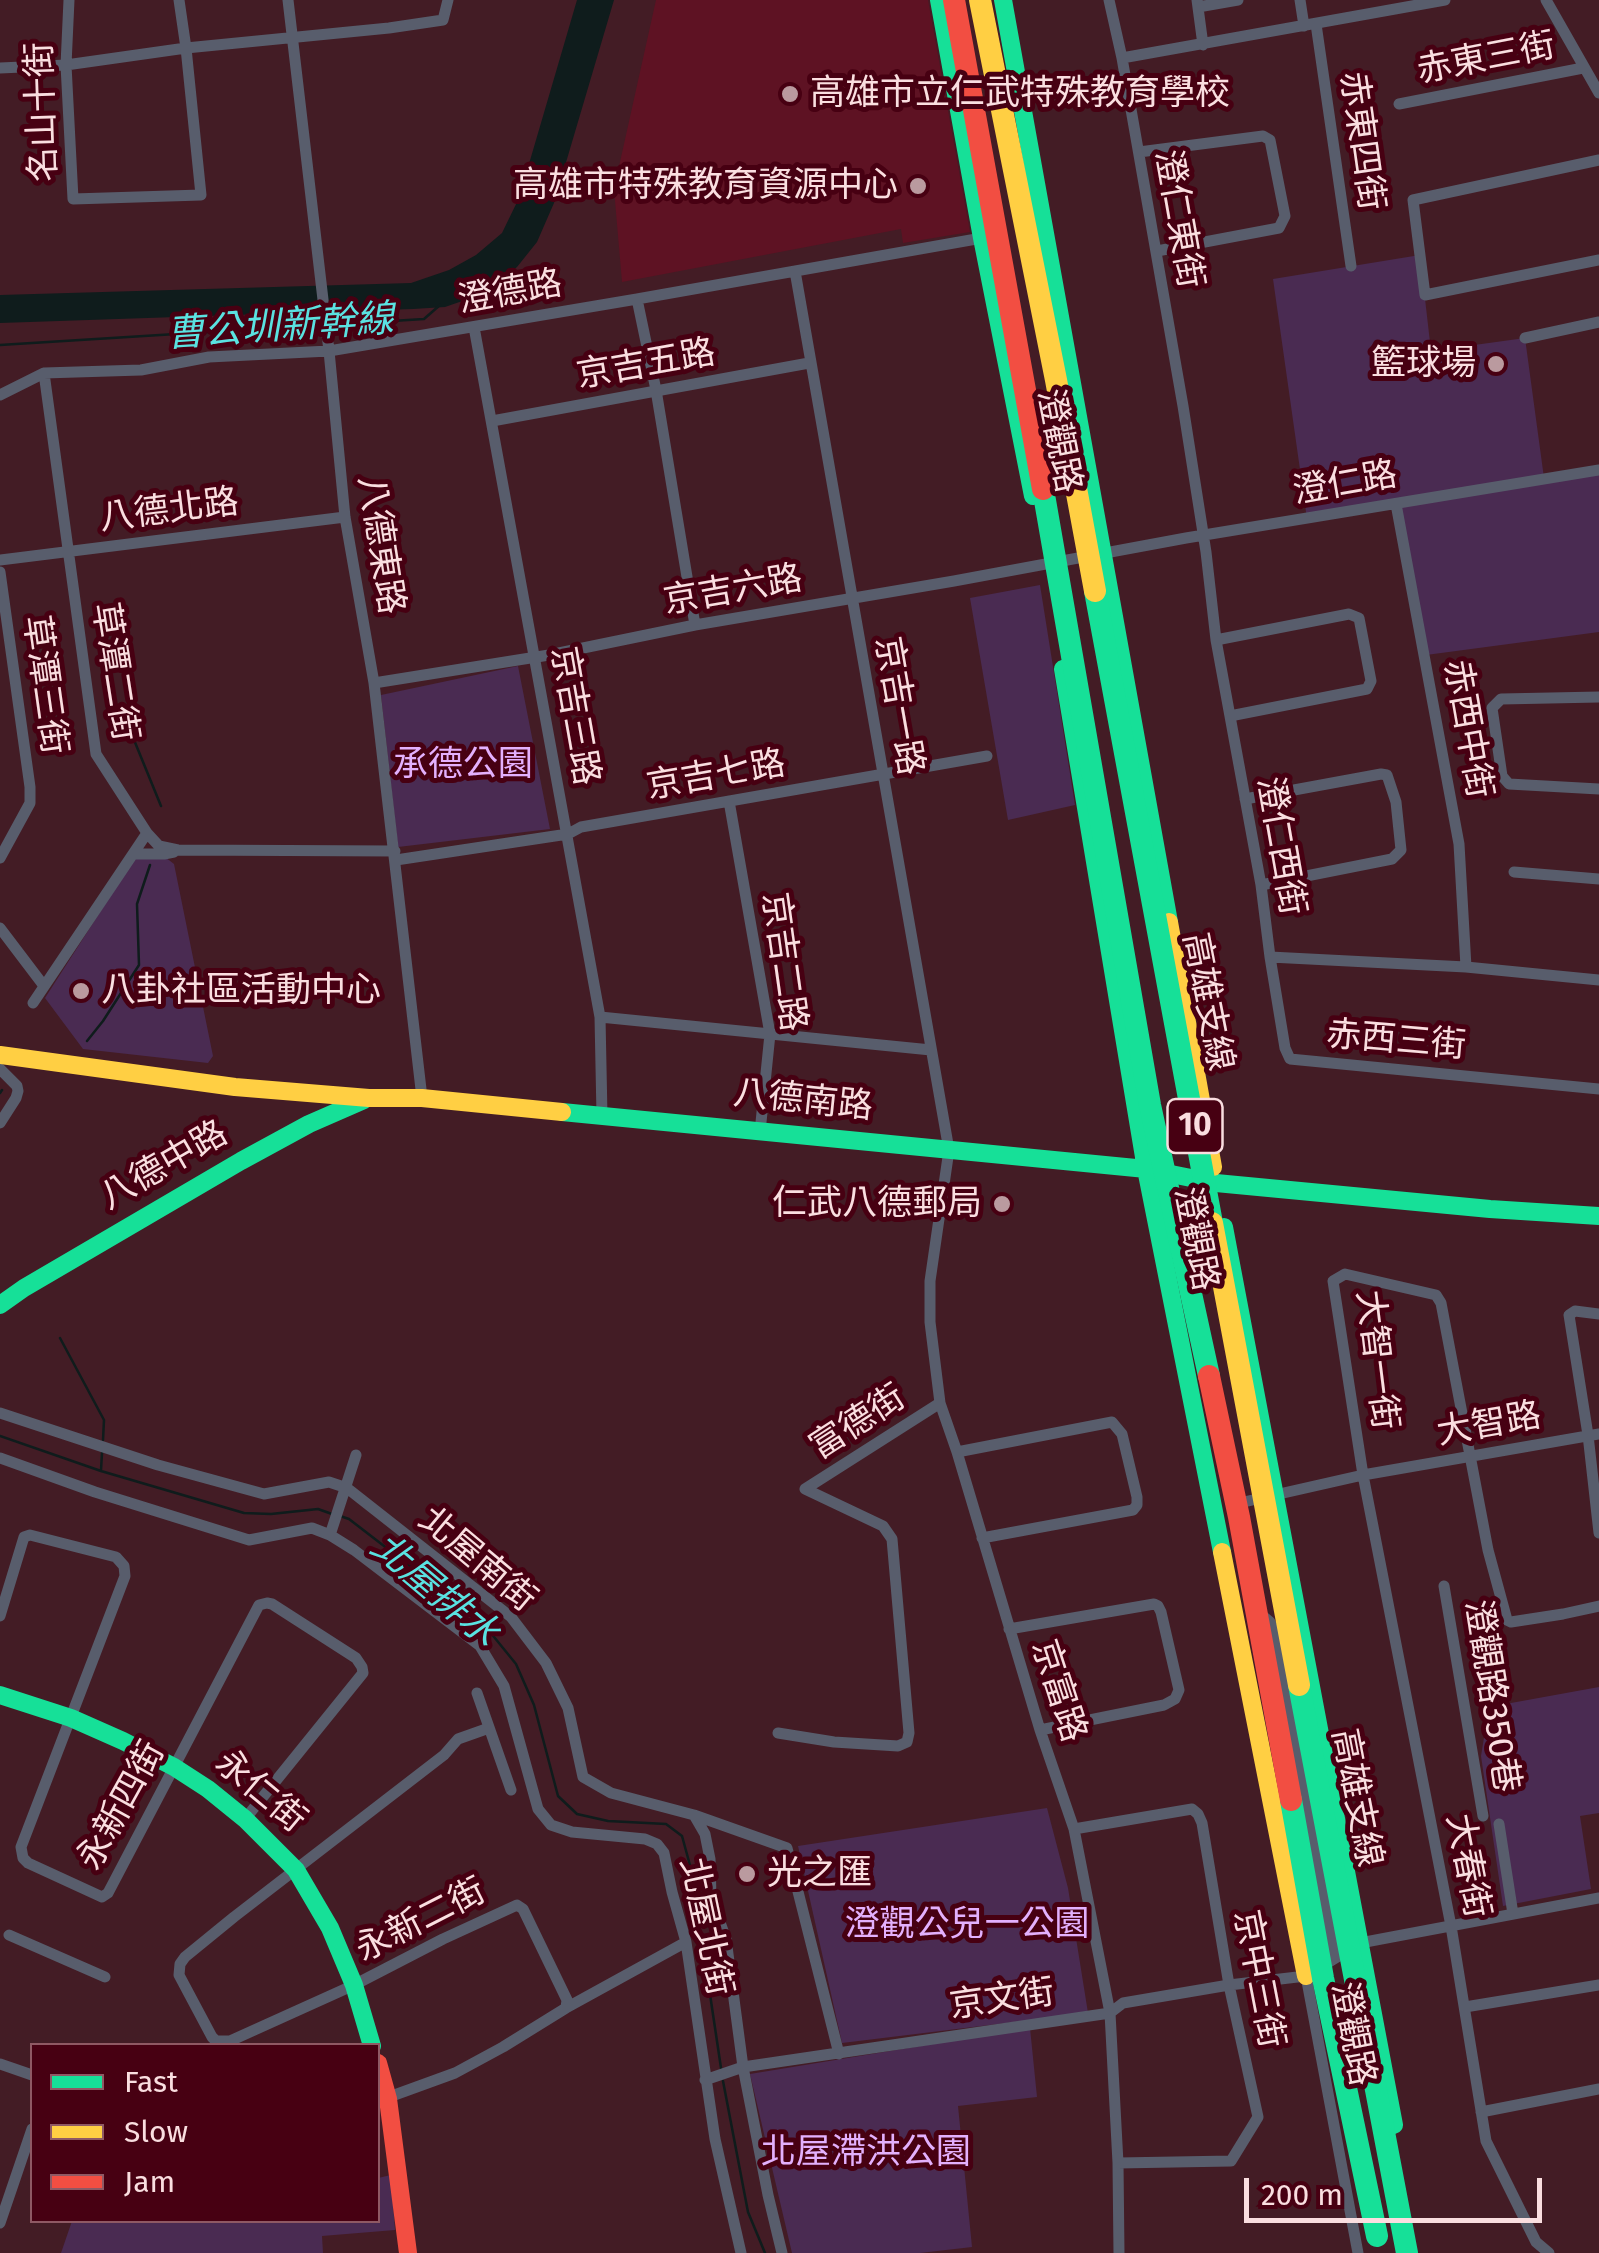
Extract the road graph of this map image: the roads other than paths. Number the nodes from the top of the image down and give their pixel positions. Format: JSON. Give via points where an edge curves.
{"nodes":[{"id":1,"x":68,"y":0,"type":"edge"},
{"id":2,"x":178,"y":0,"type":"edge"},
{"id":3,"x":288,"y":0,"type":"edge"},
{"id":4,"x":448,"y":0,"type":"edge"},
{"id":5,"x":939,"y":0,"type":"edge"},
{"id":6,"x":954,"y":0,"type":"edge"},
{"id":7,"x":980,"y":0,"type":"edge"},
{"id":8,"x":1003,"y":0,"type":"edge"},
{"id":9,"x":1109,"y":0,"type":"edge"},
{"id":10,"x":1238,"y":0,"type":"edge"},
{"id":11,"x":1300,"y":0,"type":"edge"},
{"id":12,"x":1446,"y":0,"type":"edge"},
{"id":13,"x":1546,"y":0,"type":"edge"},
{"id":14,"x":1197,"y":3,"type":"edge"},
{"id":15,"x":1310,"y":25,"type":"junction"},
{"id":16,"x":292,"y":37,"type":"junction"},
{"id":17,"x":1202,"y":45,"type":"junction"},
{"id":18,"x":186,"y":48,"type":"junction"},
{"id":19,"x":1122,"y":58,"type":"junction"},
{"id":20,"x":66,"y":65,"type":"junction"},
{"id":21,"x":0,"y":68,"type":"edge"},
{"id":22,"x":1584,"y":68,"type":"junction"},
{"id":23,"x":1599,"y":93,"type":"edge"},
{"id":24,"x":1399,"y":104,"type":"dead end"},
{"id":25,"x":1139,"y":152,"type":"junction"},
{"id":26,"x":1599,"y":160,"type":"edge"},
{"id":27,"x":982,"y":238,"type":"junction"},
{"id":28,"x":1156,"y":250,"type":"junction"},
{"id":29,"x":1599,"y":260,"type":"edge"},
{"id":30,"x":1351,"y":266,"type":"dead end"},
{"id":31,"x":795,"y":271,"type":"junction"},
{"id":32,"x":637,"y":300,"type":"junction"},
{"id":33,"x":1599,"y":322,"type":"edge"},
{"id":34,"x":474,"y":328,"type":"junction"},
{"id":35,"x":1526,"y":338,"type":"dead end"},
{"id":36,"x":329,"y":351,"type":"junction"},
{"id":37,"x":809,"y":363,"type":"junction"},
{"id":38,"x":44,"y":373,"type":"junction"},
{"id":39,"x":656,"y":390,"type":"junction"},
{"id":40,"x":0,"y":394,"type":"edge"},
{"id":41,"x":492,"y":421,"type":"junction"},
{"id":42,"x":1599,"y":470,"type":"edge"},
{"id":43,"x":1396,"y":504,"type":"junction"},
{"id":44,"x":344,"y":517,"type":"junction"},
{"id":45,"x":1202,"y":536,"type":"junction"},
{"id":46,"x":68,"y":551,"type":"junction"},
{"id":47,"x":1101,"y":553,"type":"junction"},
{"id":48,"x":0,"y":560,"type":"edge"},
{"id":49,"x":1046,"y":564,"type":"junction"},
{"id":50,"x":0,"y":572,"type":"edge"},
{"id":51,"x":852,"y":598,"type":"junction"},
{"id":52,"x":695,"y":625,"type":"junction"},
{"id":53,"x":1216,"y":640,"type":"junction"},
{"id":54,"x":535,"y":656,"type":"junction"},
{"id":55,"x":374,"y":684,"type":"junction"},
{"id":56,"x":1599,"y":697,"type":"edge"},
{"id":57,"x":1230,"y":716,"type":"junction"},
{"id":58,"x":988,"y":756,"type":"dead end"},
{"id":59,"x":882,"y":774,"type":"junction"},
{"id":60,"x":1599,"y":790,"type":"edge"},
{"id":61,"x":1245,"y":799,"type":"junction"},
{"id":62,"x":729,"y":801,"type":"junction"},
{"id":63,"x":147,"y":833,"type":"junction"},
{"id":64,"x":568,"y":834,"type":"junction"},
{"id":65,"x":178,"y":850,"type":"junction"},
{"id":66,"x":133,"y":854,"type":"junction"},
{"id":67,"x":396,"y":856,"type":"junction"},
{"id":68,"x":0,"y":858,"type":"edge"},
{"id":69,"x":1514,"y":872,"type":"dead end"},
{"id":70,"x":1599,"y":879,"type":"edge"},
{"id":71,"x":1261,"y":885,"type":"junction"},
{"id":72,"x":0,"y":928,"type":"edge"},
{"id":73,"x":1270,"y":957,"type":"junction"},
{"id":74,"x":1466,"y":967,"type":"junction"},
{"id":75,"x":1599,"y":980,"type":"edge"},
{"id":76,"x":44,"y":986,"type":"junction"},
{"id":77,"x":33,"y":1002,"type":"dead end"},
{"id":78,"x":600,"y":1017,"type":"junction"},
{"id":79,"x":770,"y":1034,"type":"junction"},
{"id":80,"x":931,"y":1050,"type":"junction"},
{"id":81,"x":1,"y":1066,"type":"edge"},
{"id":82,"x":1599,"y":1089,"type":"edge"},
{"id":83,"x":369,"y":1098,"type":"junction"},
{"id":84,"x":422,"y":1098,"type":"junction"},
{"id":85,"x":602,"y":1116,"type":"junction"},
{"id":86,"x":0,"y":1123,"type":"edge"},
{"id":87,"x":760,"y":1132,"type":"junction"},
{"id":88,"x":949,"y":1150,"type":"junction"},
{"id":89,"x":1146,"y":1169,"type":"junction"},
{"id":90,"x":1216,"y":1183,"type":"junction"},
{"id":91,"x":1599,"y":1216,"type":"edge"},
{"id":92,"x":0,"y":1305,"type":"edge"},
{"id":93,"x":1599,"y":1314,"type":"edge"},
{"id":94,"x":940,"y":1403,"type":"junction"},
{"id":95,"x":0,"y":1413,"type":"edge"},
{"id":96,"x":1593,"y":1434,"type":"edge"},
{"id":97,"x":957,"y":1452,"type":"junction"},
{"id":98,"x":356,"y":1455,"type":"dead end"},
{"id":99,"x":1470,"y":1456,"type":"junction"},
{"id":100,"x":0,"y":1458,"type":"edge"},
{"id":101,"x":1363,"y":1475,"type":"junction"},
{"id":102,"x":345,"y":1493,"type":"junction"},
{"id":103,"x":1275,"y":1496,"type":"junction"},
{"id":104,"x":1212,"y":1508,"type":"junction"},
{"id":105,"x":332,"y":1531,"type":"junction"},
{"id":106,"x":1599,"y":1533,"type":"edge"},
{"id":107,"x":982,"y":1538,"type":"junction"},
{"id":108,"x":1226,"y":1582,"type":"junction"},
{"id":109,"x":1444,"y":1586,"type":"dead end"},
{"id":110,"x":1599,"y":1606,"type":"edge"},
{"id":111,"x":0,"y":1616,"type":"edge"},
{"id":112,"x":1010,"y":1629,"type":"junction"},
{"id":113,"x":477,"y":1693,"type":"dead end"},
{"id":114,"x":0,"y":1695,"type":"edge"},
{"id":115,"x":70,"y":1718,"type":"junction"},
{"id":116,"x":489,"y":1728,"type":"junction"},
{"id":117,"x":1040,"y":1730,"type":"junction"},
{"id":118,"x":778,"y":1734,"type":"dead end"},
{"id":119,"x":174,"y":1768,"type":"junction"},
{"id":120,"x":511,"y":1790,"type":"dead end"},
{"id":121,"x":694,"y":1815,"type":"junction"},
{"id":122,"x":1483,"y":1816,"type":"dead end"},
{"id":123,"x":245,"y":1819,"type":"junction"},
{"id":124,"x":1499,"y":1824,"type":"dead end"},
{"id":125,"x":1074,"y":1829,"type":"junction"},
{"id":126,"x":296,"y":1870,"type":"junction"},
{"id":127,"x":1599,"y":1898,"type":"edge"},
{"id":128,"x":1514,"y":1914,"type":"junction"},
{"id":129,"x":1451,"y":1926,"type":"junction"},
{"id":130,"x":10,"y":1935,"type":"dead end"},
{"id":131,"x":686,"y":1942,"type":"junction"},
{"id":132,"x":1360,"y":1943,"type":"junction"},
{"id":133,"x":1335,"y":1958,"type":"junction"},
{"id":134,"x":1306,"y":1976,"type":"junction"},
{"id":135,"x":105,"y":1977,"type":"dead end"},
{"id":136,"x":354,"y":1985,"type":"junction"},
{"id":137,"x":1229,"y":1985,"type":"junction"},
{"id":138,"x":1599,"y":1985,"type":"edge"},
{"id":139,"x":1464,"y":2007,"type":"junction"},
{"id":140,"x":566,"y":2008,"type":"junction"},
{"id":141,"x":1110,"y":2013,"type":"junction"},
{"id":142,"x":217,"y":2043,"type":"edge"},
{"id":143,"x":371,"y":2043,"type":"edge"},
{"id":144,"x":839,"y":2054,"type":"junction"},
{"id":145,"x":0,"y":2064,"type":"edge"},
{"id":146,"x":740,"y":2068,"type":"junction"},
{"id":147,"x":30,"y":2075,"type":"edge"},
{"id":148,"x":710,"y":2078,"type":"junction"},
{"id":149,"x":1599,"y":2089,"type":"edge"},
{"id":150,"x":383,"y":2100,"type":"edge"},
{"id":151,"x":1481,"y":2112,"type":"junction"},
{"id":152,"x":30,"y":2135,"type":"edge"},
{"id":153,"x":1118,"y":2162,"type":"junction"},
{"id":154,"x":0,"y":2223,"type":"edge"},
{"id":155,"x":1377,"y":2236,"type":"dead end"},
{"id":156,"x":408,"y":2253,"type":"edge"},
{"id":157,"x":741,"y":2253,"type":"edge"},
{"id":158,"x":782,"y":2253,"type":"edge"},
{"id":159,"x":1118,"y":2253,"type":"edge"},
{"id":160,"x":1358,"y":2253,"type":"edge"},
{"id":161,"x":1406,"y":2253,"type":"edge"},
{"id":162,"x":1418,"y":2253,"type":"edge"},
{"id":163,"x":1549,"y":2253,"type":"edge"}],
"edges":[{"from":1,"to":20,"type":"street","name":"名山十街"},
{"from":2,"to":18,"type":"street","name":"名山十街"},
{"from":3,"to":16,"type":"street","name":"八德東路"},
{"from":4,"to":16,"type":"street","via":[[443,20]]},
{"from":5,"to":27,"type":"main road","name":"澄觀路"},
{"from":6,"to":155,"type":"main road","name":"高雄支線","number":"10","bridge":true,"via":[[1150,1105],[1239,1517]]},
{"from":7,"to":161,"type":"main road","name":"高雄支線","number":"10","bridge":true},
{"from":8,"to":47,"type":"main road","name":"澄觀路"},
{"from":9,"to":19,"type":"street","name":"澄仁東街"},
{"from":10,"to":14,"type":"street"},
{"from":11,"to":15,"type":"street","name":"赤東四街"},
{"from":12,"to":15,"type":"street"},
{"from":13,"to":22,"type":"street"},
{"from":14,"to":17,"type":"street"},
{"from":15,"to":17,"type":"street"},
{"from":15,"to":30,"type":"street","name":"赤東四街"},
{"from":16,"to":18,"type":"street"},
{"from":16,"to":36,"type":"street","name":"八德東路"},
{"from":17,"to":19,"type":"street"},
{"from":18,"to":20,"type":"street"},
{"from":18,"to":20,"type":"street","name":"名山十街","via":[[200,195],[73,199]]},
{"from":19,"to":25,"type":"street","name":"澄仁東街"},
{"from":20,"to":21,"type":"street"},
{"from":22,"to":23,"type":"street"},
{"from":22,"to":24,"type":"street","name":"赤東三街"},
{"from":25,"to":28,"type":"street","name":"澄仁東街"},
{"from":25,"to":28,"type":"street","via":[[1262,136],[1270,140],[1285,216],[1278,228]]},
{"from":26,"to":29,"type":"street","via":[[1414,200],[1425,295]]},
{"from":27,"to":31,"type":"street","name":"澄德路"},
{"from":27,"to":49,"type":"main road","name":"澄觀路"},
{"from":28,"to":45,"type":"street","name":"澄仁東街"},
{"from":31,"to":32,"type":"street","name":"澄德路"},
{"from":31,"to":37,"type":"street","name":"京吉一路"},
{"from":32,"to":34,"type":"street","name":"澄德路"},
{"from":32,"to":39,"type":"street"},
{"from":33,"to":35,"type":"street"},
{"from":34,"to":36,"type":"street","name":"澄德路"},
{"from":34,"to":41,"type":"street","name":"京吉三路"},
{"from":36,"to":38,"type":"street","name":"澄德路"},
{"from":36,"to":44,"type":"street","name":"八德東路"},
{"from":37,"to":39,"type":"street","name":"京吉五路"},
{"from":37,"to":51,"type":"street","name":"京吉一路"},
{"from":38,"to":40,"type":"street"},
{"from":38,"to":46,"type":"street","name":"草潭二街"},
{"from":39,"to":41,"type":"street","name":"京吉五路"},
{"from":39,"to":52,"type":"street"},
{"from":41,"to":54,"type":"street","name":"京吉三路"},
{"from":42,"to":43,"type":"street","name":"澄仁路"},
{"from":43,"to":45,"type":"street","name":"澄仁路"},
{"from":43,"to":74,"type":"street","name":"赤西中街","via":[[1460,844]]},
{"from":44,"to":46,"type":"street","name":"八德北路"},
{"from":44,"to":55,"type":"street","name":"八德東路"},
{"from":45,"to":47,"type":"street","name":"澄仁路"},
{"from":45,"to":53,"type":"street","name":"澄仁西街"},
{"from":46,"to":48,"type":"street","name":"八德北路"},
{"from":46,"to":63,"type":"street","name":"草潭二街","via":[[96,754]]},
{"from":47,"to":49,"type":"street","name":"京吉六路"},
{"from":47,"to":90,"type":"main road","name":"澄觀路"},
{"from":49,"to":51,"type":"street","name":"京吉六路"},
{"from":49,"to":89,"type":"main road","name":"澄觀路"},
{"from":50,"to":68,"type":"street","name":"草潭三街","via":[[30,788],[30,803]]},
{"from":51,"to":52,"type":"street","name":"京吉六路"},
{"from":51,"to":59,"type":"street","name":"京吉一路"},
{"from":52,"to":54,"type":"street","name":"京吉六路"},
{"from":53,"to":57,"type":"street","name":"澄仁西街"},
{"from":53,"to":57,"type":"street","via":[[1349,614],[1359,618],[1371,680],[1367,689]]},
{"from":54,"to":55,"type":"street","name":"京吉六路"},
{"from":54,"to":64,"type":"street","name":"京吉三路"},
{"from":55,"to":67,"type":"street","name":"八德東路"},
{"from":56,"to":60,"type":"street","via":[[1500,699],[1492,708],[1502,776],[1509,784]]},
{"from":57,"to":61,"type":"street","name":"澄仁西街"},
{"from":58,"to":59,"type":"street","name":"京吉七路"},
{"from":59,"to":62,"type":"street","name":"京吉七路"},
{"from":59,"to":80,"type":"street","name":"京吉一路"},
{"from":61,"to":71,"type":"street","name":"澄仁西街"},
{"from":61,"to":71,"type":"street","via":[[1381,774],[1396,802],[1401,850],[1392,860]]},
{"from":62,"to":64,"type":"street","name":"京吉七路"},
{"from":62,"to":79,"type":"street","name":"京吉二路"},
{"from":63,"to":65,"type":"street","name":"草潭二街","via":[[159,846]]},
{"from":63,"to":66,"type":"street"},
{"from":64,"to":67,"type":"street","name":"京吉七路"},
{"from":64,"to":78,"type":"street","name":"京吉三路"},
{"from":65,"to":66,"type":"street"},
{"from":65,"to":67,"type":"street","name":"草潭二街"},
{"from":66,"to":76,"type":"street"},
{"from":67,"to":84,"type":"street","name":"八德東路"},
{"from":69,"to":70,"type":"street"},
{"from":71,"to":73,"type":"street","name":"澄仁西街"},
{"from":72,"to":76,"type":"street"},
{"from":73,"to":74,"type":"street","name":"澄仁西街"},
{"from":73,"to":82,"type":"street","name":"赤西三街","via":[[1290,1058]]},
{"from":74,"to":75,"type":"street","name":"澄仁西街"},
{"from":76,"to":77,"type":"street"},
{"from":78,"to":79,"type":"street"},
{"from":78,"to":85,"type":"street","name":"京吉三路"},
{"from":79,"to":80,"type":"street"},
{"from":79,"to":87,"type":"street","name":"京吉二路"},
{"from":80,"to":88,"type":"street","name":"京吉一路"},
{"from":81,"to":83,"type":"main road","name":"八德南路"},
{"from":81,"to":86,"type":"street","via":[[17,1086]]},
{"from":83,"to":84,"type":"main road","name":"八德南路"},
{"from":83,"to":92,"type":"main road","name":"八德中路","via":[[241,1161]]},
{"from":84,"to":85,"type":"main road","name":"八德南路"},
{"from":85,"to":87,"type":"main road","name":"八德南路"},
{"from":87,"to":88,"type":"main road","name":"八德南路"},
{"from":88,"to":89,"type":"main road","name":"八德南路"},
{"from":88,"to":94,"type":"street","name":"京富路","via":[[930,1281]]},
{"from":89,"to":90,"type":"main road","name":"八德南路"},
{"from":89,"to":104,"type":"main road","name":"澄觀路"},
{"from":90,"to":91,"type":"main road","name":"八德南路"},
{"from":90,"to":103,"type":"main road","name":"澄觀路"},
{"from":93,"to":96,"type":"street","via":[[1569,1316]]},
{"from":94,"to":97,"type":"street","name":"京富路"},
{"from":94,"to":118,"type":"street","name":"富德街","via":[[805,1489],[883,1526],[892,1539],[907,1742]]},
{"from":95,"to":102,"type":"street","via":[[264,1494],[330,1482]]},
{"from":96,"to":99,"type":"street","name":"大智路"},
{"from":96,"to":106,"type":"street"},
{"from":97,"to":107,"type":"street","name":"京富路"},
{"from":97,"to":107,"type":"street","via":[[1112,1422],[1122,1434],[1137,1497],[1133,1510]]},
{"from":98,"to":102,"type":"street"},
{"from":99,"to":101,"type":"street","name":"大智路"},
{"from":99,"to":101,"type":"street","name":"大智一街","via":[[1436,1295],[1345,1274],[1333,1281]]},
{"from":99,"to":110,"type":"street","via":[[1507,1620]]},
{"from":100,"to":105,"type":"street","via":[[248,1540],[312,1528]]},
{"from":101,"to":103,"type":"street","name":"大智路"},
{"from":101,"to":129,"type":"street","name":"大春街"},
{"from":102,"to":105,"type":"street"},
{"from":102,"to":121,"type":"street","name":"北屋南街","via":[[510,1618],[546,1663],[568,1708],[583,1777],[611,1793]]},
{"from":103,"to":104,"type":"street","name":"大智路"},
{"from":103,"to":132,"type":"main road","name":"澄觀路"},
{"from":104,"to":108,"type":"main road","name":"澄觀路"},
{"from":105,"to":131,"type":"street","name":"北屋北街","via":[[480,1646],[504,1686],[538,1810],[551,1825],[657,1844]]},
{"from":107,"to":112,"type":"street","name":"京富路"},
{"from":108,"to":133,"type":"street","via":[[1275,1633]]},
{"from":108,"to":134,"type":"main road","name":"澄觀路"},
{"from":109,"to":122,"type":"street","name":"澄觀路350巷"},
{"from":111,"to":115,"type":"street","name":"永新四街","via":[[30,1534],[124,1566]]},
{"from":112,"to":117,"type":"street","name":"京富路"},
{"from":112,"to":117,"type":"street","via":[[1154,1604],[1161,1612],[1179,1690],[1175,1699]]},
{"from":113,"to":116,"type":"street"},
{"from":114,"to":115,"type":"main road","name":"永仁街"},
{"from":115,"to":119,"type":"main road","name":"永仁街"},
{"from":115,"to":119,"type":"street","name":"永新四街","via":[[21,1847],[28,1863],[93,1895],[108,1893]]},
{"from":116,"to":120,"type":"street"},
{"from":116,"to":126,"type":"street","via":[[458,1739]]},
{"from":117,"to":125,"type":"street","name":"京富路"},
{"from":119,"to":123,"type":"main road","name":"永仁街"},
{"from":119,"to":123,"type":"street","name":"永新四街","via":[[259,1606],[272,1604],[356,1658],[362,1673]]},
{"from":121,"to":144,"type":"street","via":[[787,1848]]},
{"from":121,"to":146,"type":"street","via":[[705,1834],[711,1898],[726,1939]]},
{"from":123,"to":126,"type":"main road","name":"永仁街"},
{"from":124,"to":128,"type":"street"},
{"from":125,"to":137,"type":"street","name":"京中三街","via":[[1192,1808],[1198,1814]]},
{"from":125,"to":141,"type":"street","name":"京富路"},
{"from":126,"to":136,"type":"main road","name":"永仁街"},
{"from":126,"to":142,"type":"street","via":[[180,1964],[179,1975]]},
{"from":127,"to":128,"type":"street"},
{"from":128,"to":129,"type":"street"},
{"from":129,"to":132,"type":"street"},
{"from":129,"to":139,"type":"street","name":"大春街"},
{"from":130,"to":135,"type":"street"},
{"from":131,"to":140,"type":"street"},
{"from":131,"to":148,"type":"street","name":"北屋北街"},
{"from":132,"to":133,"type":"street"},
{"from":132,"to":162,"type":"main road","name":"澄觀路"},
{"from":133,"to":134,"type":"street"},
{"from":134,"to":137,"type":"street","name":"京文街"},
{"from":134,"to":160,"type":"street","name":"澄觀路"},
{"from":136,"to":140,"type":"street","name":"永新二街","via":[[517,1905]]},
{"from":136,"to":142,"type":"street"},
{"from":136,"to":143,"type":"main road","name":"永仁街"},
{"from":137,"to":141,"type":"street","name":"京文街","via":[[1122,2002]]},
{"from":137,"to":153,"type":"street","name":"京中三街","via":[[1258,2118],[1231,2161]]},
{"from":138,"to":139,"type":"street"},
{"from":139,"to":151,"type":"street","name":"大春街"},
{"from":140,"to":150,"type":"street","via":[[454,2073]]},
{"from":141,"to":144,"type":"street","name":"京文街"},
{"from":141,"to":153,"type":"street","name":"京富路"},
{"from":144,"to":146,"type":"street","name":"京文街"},
{"from":145,"to":147,"type":"street"},
{"from":146,"to":148,"type":"street","name":"京文街"},
{"from":146,"to":158,"type":"street"},
{"from":148,"to":157,"type":"street","name":"北屋北街","via":[[715,2139]]},
{"from":149,"to":151,"type":"street"},
{"from":150,"to":156,"type":"main road"},
{"from":151,"to":163,"type":"street","name":"大春街","via":[[1486,2141],[1536,2242]]},
{"from":152,"to":154,"type":"street"},
{"from":153,"to":159,"type":"street","name":"京富路"}]}
